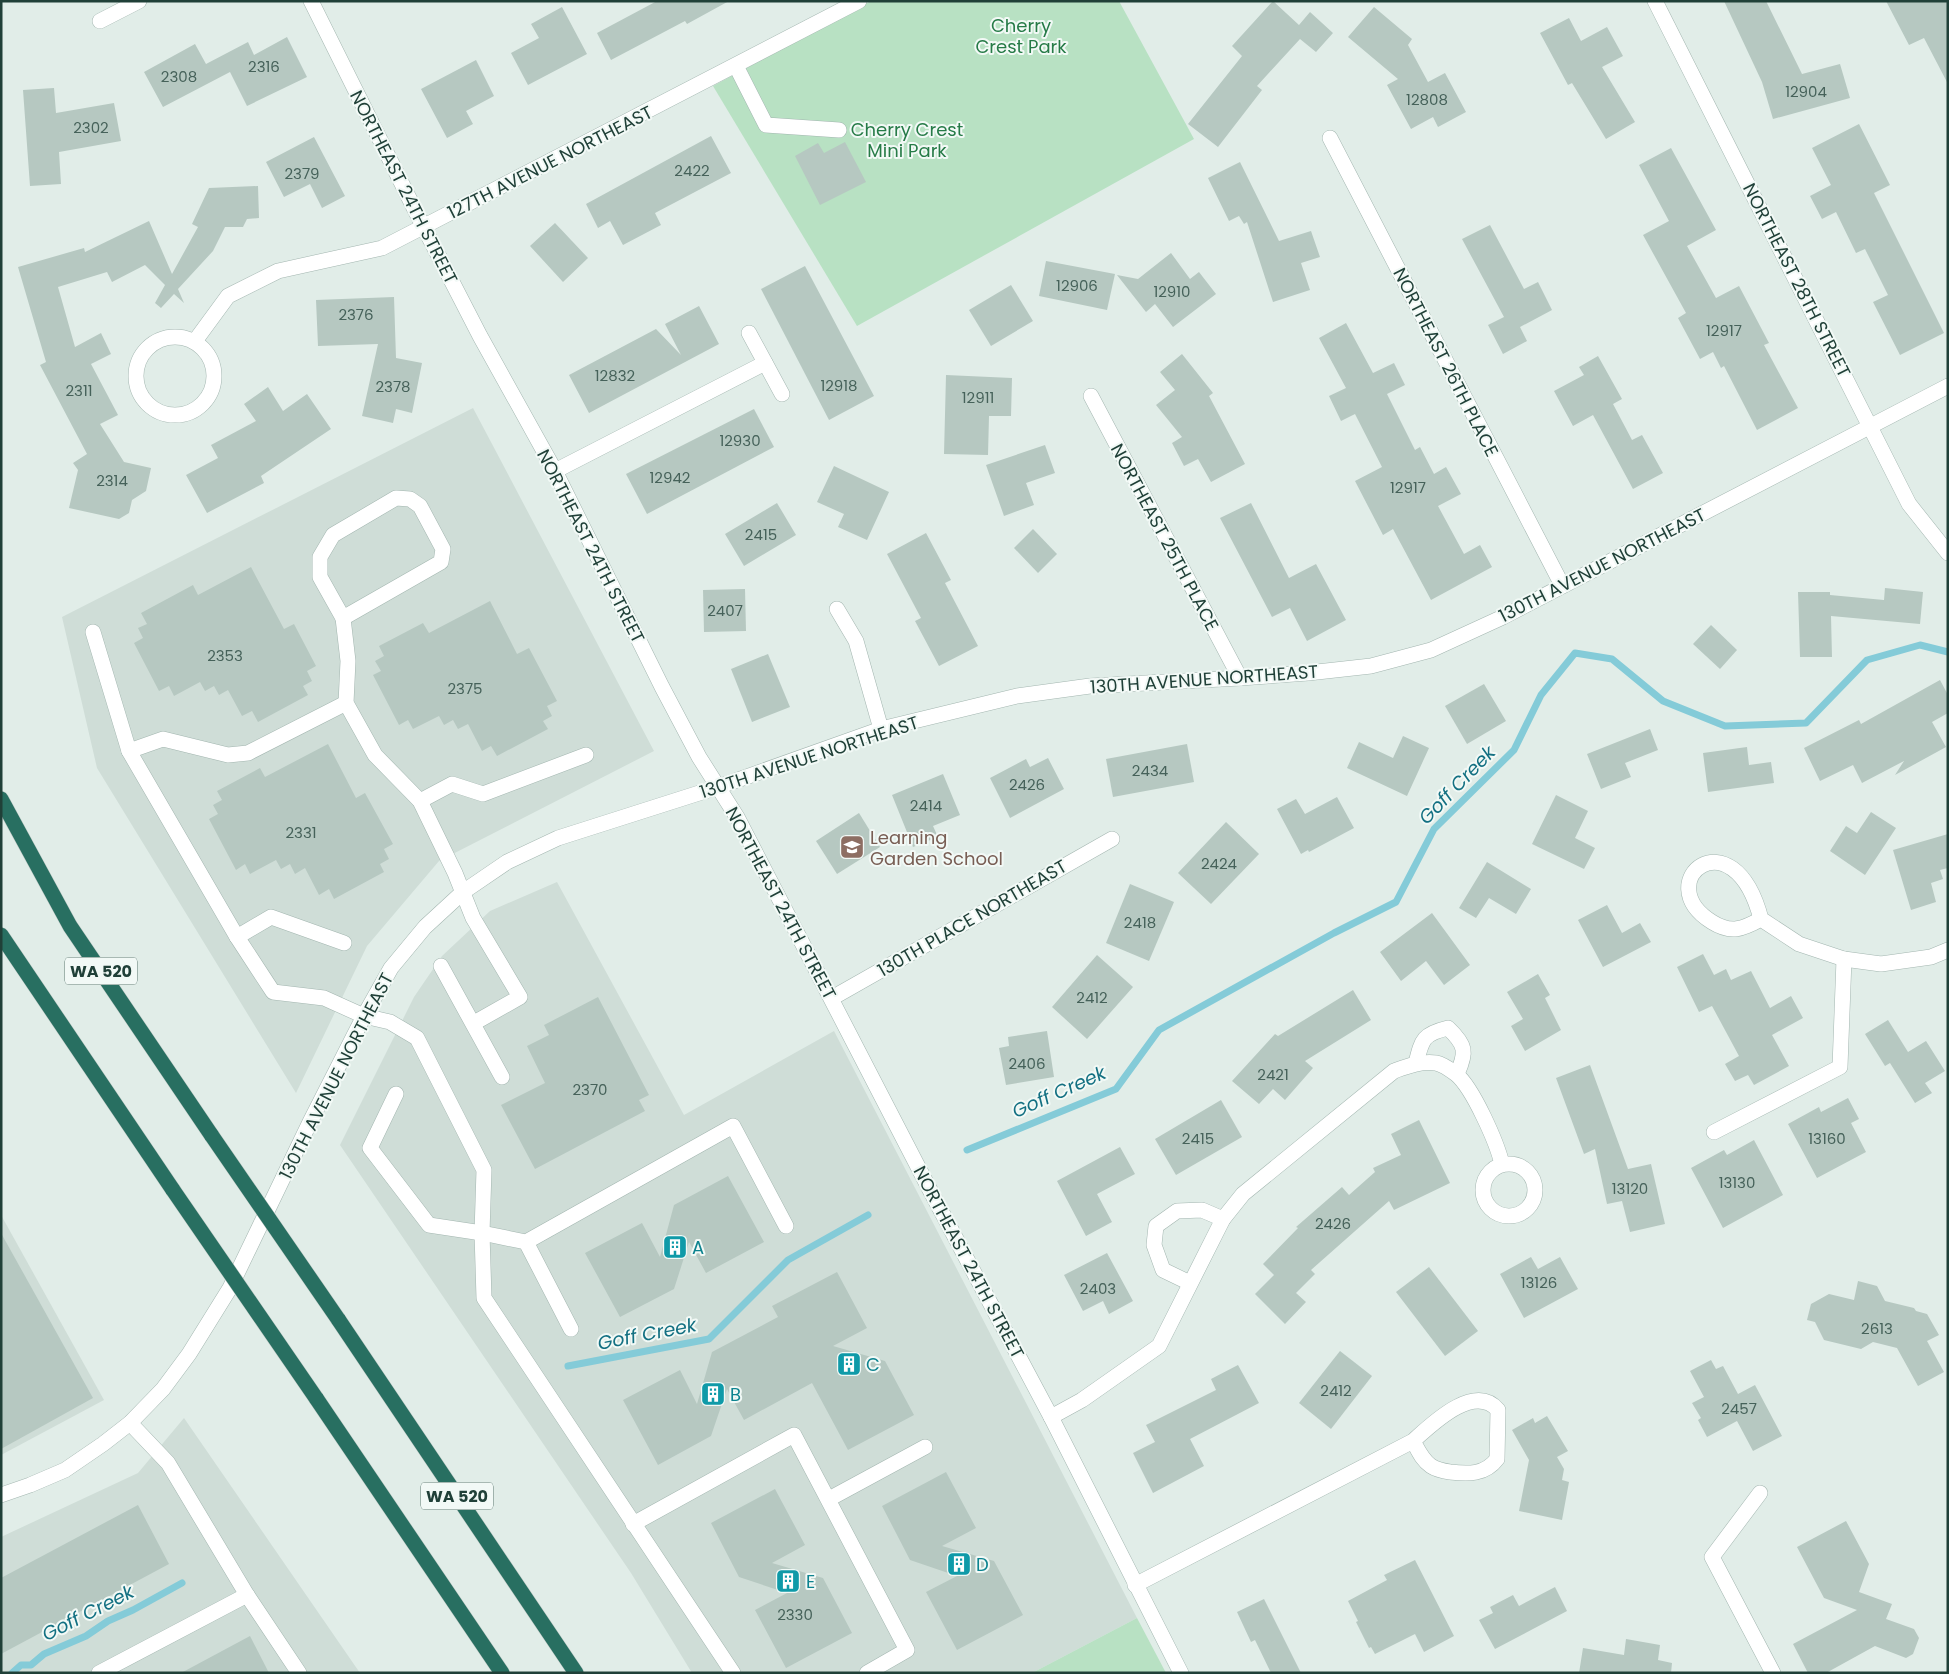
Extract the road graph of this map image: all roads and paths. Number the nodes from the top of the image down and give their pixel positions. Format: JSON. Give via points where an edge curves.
{"nodes":[{"id":1,"x":139,"y":1,"type":"edge"},
{"id":2,"x":312,"y":1,"type":"edge"},
{"id":3,"x":859,"y":1,"type":"edge"},
{"id":4,"x":1655,"y":1,"type":"edge"},
{"id":5,"x":100,"y":21,"type":"dead end"},
{"id":6,"x":736,"y":66,"type":"junction"},
{"id":7,"x":839,"y":130,"type":"dead end"},
{"id":8,"x":1330,"y":138,"type":"dead end"},
{"id":9,"x":424,"y":227,"type":"junction"},
{"id":10,"x":749,"y":333,"type":"dead end"},
{"id":11,"x":194,"y":341,"type":"junction"},
{"id":12,"x":765,"y":362,"type":"junction"},
{"id":13,"x":1948,"y":386,"type":"edge"},
{"id":14,"x":782,"y":394,"type":"dead end"},
{"id":15,"x":1091,"y":396,"type":"dead end"},
{"id":16,"x":1871,"y":426,"type":"junction"},
{"id":17,"x":555,"y":471,"type":"junction"},
{"id":18,"x":1948,"y":553,"type":"edge"},
{"id":19,"x":1562,"y":585,"type":"junction"},
{"id":20,"x":837,"y":609,"type":"dead end"},
{"id":21,"x":344,"y":618,"type":"junction"},
{"id":22,"x":93,"y":632,"type":"dead end"},
{"id":23,"x":1240,"y":678,"type":"junction"},
{"id":24,"x":346,"y":703,"type":"junction"},
{"id":25,"x":881,"y":729,"type":"junction"},
{"id":26,"x":130,"y":751,"type":"junction"},
{"id":27,"x":586,"y":755,"type":"dead end"},
{"id":28,"x":718,"y":787,"type":"junction"},
{"id":29,"x":1,"y":799,"type":"edge"},
{"id":30,"x":420,"y":801,"type":"junction"},
{"id":31,"x":1112,"y":838,"type":"dead end"},
{"id":32,"x":463,"y":892,"type":"junction"},
{"id":33,"x":1762,"y":919,"type":"junction"},
{"id":34,"x":1,"y":935,"type":"edge"},
{"id":35,"x":237,"y":936,"type":"junction"},
{"id":36,"x":344,"y":943,"type":"dead end"},
{"id":37,"x":1948,"y":950,"type":"edge"},
{"id":38,"x":1844,"y":959,"type":"junction"},
{"id":39,"x":441,"y":966,"type":"dead end"},
{"id":40,"x":832,"y":998,"type":"junction"},
{"id":41,"x":364,"y":1016,"type":"junction"},
{"id":42,"x":474,"y":1023,"type":"junction"},
{"id":43,"x":1416,"y":1063,"type":"junction"},
{"id":44,"x":1456,"y":1074,"type":"junction"},
{"id":45,"x":502,"y":1077,"type":"dead end"},
{"id":46,"x":396,"y":1094,"type":"dead end"},
{"id":47,"x":1714,"y":1132,"type":"dead end"},
{"id":48,"x":1502,"y":1164,"type":"dead end"},
{"id":49,"x":1222,"y":1218,"type":"junction"},
{"id":50,"x":786,"y":1226,"type":"dead end"},
{"id":51,"x":482,"y":1233,"type":"junction"},
{"id":52,"x":526,"y":1242,"type":"junction"},
{"id":53,"x":1190,"y":1283,"type":"junction"},
{"id":54,"x":571,"y":1329,"type":"dead end"},
{"id":55,"x":1051,"y":1417,"type":"junction"},
{"id":56,"x":130,"y":1423,"type":"junction"},
{"id":57,"x":1413,"y":1441,"type":"junction"},
{"id":58,"x":925,"y":1447,"type":"dead end"},
{"id":59,"x":1760,"y":1493,"type":"dead end"},
{"id":60,"x":1,"y":1495,"type":"edge"},
{"id":61,"x":828,"y":1499,"type":"junction"},
{"id":62,"x":633,"y":1524,"type":"junction"},
{"id":63,"x":1135,"y":1585,"type":"junction"},
{"id":64,"x":248,"y":1595,"type":"junction"},
{"id":65,"x":99,"y":1673,"type":"edge"},
{"id":66,"x":299,"y":1673,"type":"edge"},
{"id":67,"x":502,"y":1673,"type":"edge"},
{"id":68,"x":576,"y":1673,"type":"edge"},
{"id":69,"x":733,"y":1673,"type":"edge"},
{"id":70,"x":866,"y":1673,"type":"edge"},
{"id":71,"x":1181,"y":1673,"type":"edge"},
{"id":72,"x":1773,"y":1673,"type":"edge"}],
"edges":[{"from":1,"to":5,"type":"street"},
{"from":2,"to":9,"type":"street","name":"NORTHEAST 24TH STREET"},
{"from":3,"to":6,"type":"street","name":"127TH AVENUE NORTHEAST"},
{"from":4,"to":16,"type":"street","name":"NORTHEAST 28TH STREET"},
{"from":6,"to":7,"type":"street","via":[[766,125]]},
{"from":6,"to":9,"type":"street","name":"127TH AVENUE NORTHEAST"},
{"from":8,"to":19,"type":"street","name":"NORTHEAST 26TH PLACE"},
{"from":9,"to":11,"type":"street","name":"127TH AVENUE NORTHEAST","via":[[382,248],[278,272],[236,292],[228,296]]},
{"from":9,"to":17,"type":"street","name":"NORTHEAST 24TH STREET"},
{"from":10,"to":12,"type":"street"},
{"from":11,"to":11,"type":"street","via":[[182,337],[163,338],[141,356],[137,386],[143,398],[163,413],[190,412],[210,393],[213,367],[210,358]]},
{"from":12,"to":14,"type":"street"},
{"from":12,"to":17,"type":"street"},
{"from":13,"to":16,"type":"street","name":"130TH AVENUE NORTHEAST"},
{"from":15,"to":23,"type":"street","name":"NORTHEAST 25TH PLACE"},
{"from":16,"to":18,"type":"street","name":"NORTHEAST 28TH STREET","via":[[1909,504]]},
{"from":16,"to":19,"type":"street","name":"130TH AVENUE NORTHEAST"},
{"from":17,"to":28,"type":"street","name":"NORTHEAST 24TH STREET","via":[[662,687]]},
{"from":19,"to":23,"type":"street","name":"130TH AVENUE NORTHEAST","via":[[1431,650],[1371,666]]},
{"from":20,"to":25,"type":"street","via":[[856,640]]},
{"from":21,"to":21,"type":"street","via":[[320,577],[320,557],[333,535],[396,498],[410,499],[420,506],[443,549],[441,562]]},
{"from":21,"to":24,"type":"street","via":[[348,661]]},
{"from":22,"to":26,"type":"street"},
{"from":23,"to":25,"type":"street","name":"130TH AVENUE NORTHEAST","via":[[1090,686],[1017,696]]},
{"from":24,"to":26,"type":"street","via":[[248,753],[228,755],[163,739]]},
{"from":24,"to":30,"type":"street","via":[[375,755]]},
{"from":25,"to":28,"type":"street","name":"130TH AVENUE NORTHEAST"},
{"from":26,"to":35,"type":"street"},
{"from":27,"to":30,"type":"street","via":[[483,794],[452,784]]},
{"from":28,"to":32,"type":"street","name":"130TH AVENUE NORTHEAST","via":[[558,838],[507,862]]},
{"from":28,"to":40,"type":"street","name":"NORTHEAST 24TH STREET","via":[[738,817]]},
{"from":29,"to":68,"type":"highway","number":"WA 520","bridge":true,"via":[[70,926]]},
{"from":30,"to":32,"type":"street"},
{"from":31,"to":40,"type":"street","name":"130TH PLACE NORTHEAST"},
{"from":32,"to":41,"type":"street","name":"130TH AVENUE NORTHEAST","via":[[425,927],[391,968]]},
{"from":32,"to":42,"type":"street","via":[[473,918],[520,997]]},
{"from":33,"to":33,"type":"street","via":[[1752,892],[1732,866],[1711,861],[1692,875],[1688,884],[1694,905],[1718,926],[1732,930],[1745,928]]},
{"from":33,"to":38,"type":"street","via":[[1799,944]]},
{"from":34,"to":67,"type":"highway","number":"WA 520","bridge":true},
{"from":35,"to":36,"type":"street","via":[[271,917]]},
{"from":35,"to":41,"type":"street","via":[[273,992],[324,998]]},
{"from":37,"to":38,"type":"street","via":[[1931,957],[1881,964]]},
{"from":38,"to":47,"type":"street","via":[[1840,1067]]},
{"from":39,"to":42,"type":"street"},
{"from":40,"to":55,"type":"street","name":"NORTHEAST 24TH STREET"},
{"from":41,"to":51,"type":"street","via":[[390,1022],[417,1038],[484,1170]]},
{"from":41,"to":56,"type":"street","name":"130TH AVENUE NORTHEAST","via":[[230,1288],[189,1354],[163,1389]]},
{"from":42,"to":45,"type":"street"},
{"from":43,"to":44,"type":"street","via":[[1437,1063]]},
{"from":43,"to":44,"type":"street","via":[[1420,1044],[1431,1032],[1448,1028],[1461,1040],[1464,1057]]},
{"from":43,"to":49,"type":"street","via":[[1394,1071],[1243,1194]]},
{"from":44,"to":48,"type":"street","via":[[1471,1093]]},
{"from":46,"to":51,"type":"street","via":[[370,1148],[428,1225]]},
{"from":49,"to":53,"type":"street"},
{"from":49,"to":53,"type":"street","via":[[1202,1210],[1177,1211],[1156,1226],[1154,1245],[1162,1270]]},
{"from":50,"to":52,"type":"street","via":[[733,1126]]},
{"from":51,"to":52,"type":"street"},
{"from":51,"to":62,"type":"street","via":[[484,1298]]},
{"from":52,"to":54,"type":"street"},
{"from":53,"to":55,"type":"street","via":[[1160,1346],[1082,1400]]},
{"from":55,"to":63,"type":"street","name":"NORTHEAST 24TH STREET"},
{"from":56,"to":60,"type":"street","name":"130TH AVENUE NORTHEAST","via":[[65,1470]]},
{"from":56,"to":64,"type":"street","via":[[168,1463]]},
{"from":57,"to":57,"type":"street","via":[[1440,1417],[1462,1404],[1485,1402],[1498,1410],[1497,1459],[1489,1468],[1473,1474],[1430,1466],[1420,1456]]},
{"from":57,"to":63,"type":"street"},
{"from":58,"to":61,"type":"street"},
{"from":59,"to":72,"type":"street","via":[[1712,1557]]},
{"from":61,"to":62,"type":"street","via":[[794,1435]]},
{"from":61,"to":70,"type":"street","via":[[908,1650]]},
{"from":62,"to":69,"type":"street"},
{"from":63,"to":71,"type":"street","name":"NORTHEAST 24TH STREET"},
{"from":64,"to":65,"type":"street"},
{"from":64,"to":66,"type":"street"}]}
